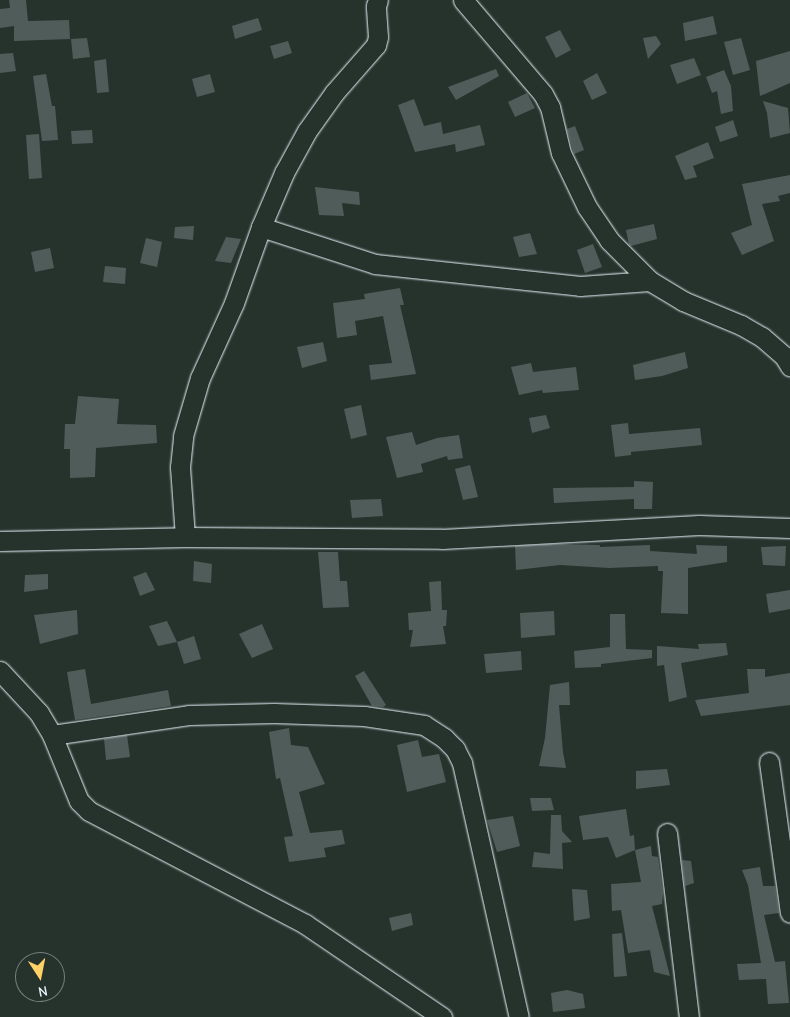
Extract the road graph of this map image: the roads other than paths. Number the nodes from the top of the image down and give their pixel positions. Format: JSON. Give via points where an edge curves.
{"nodes":[{"id":1,"x":378,"y":0,"type":"edge"},
{"id":2,"x":463,"y":0,"type":"edge"},
{"id":3,"x":261,"y":227,"type":"junction"},
{"id":4,"x":650,"y":281,"type":"junction"},
{"id":5,"x":790,"y":366,"type":"edge"},
{"id":6,"x":790,"y":528,"type":"edge"},
{"id":7,"x":185,"y":537,"type":"junction"},
{"id":8,"x":0,"y":541,"type":"edge"},
{"id":9,"x":0,"y":671,"type":"edge"},
{"id":10,"x":52,"y":735,"type":"junction"},
{"id":11,"x":769,"y":762,"type":"dead end"},
{"id":12,"x":666,"y":832,"type":"dead end"},
{"id":13,"x":790,"y":913,"type":"edge"},
{"id":14,"x":442,"y":1017,"type":"edge"},
{"id":15,"x":519,"y":1017,"type":"edge"},
{"id":16,"x":689,"y":1017,"type":"edge"}],
"edges":[{"from":1,"to":3,"type":"street","via":[[376,45],[334,93],[307,131],[284,173]]},
{"from":2,"to":4,"type":"street","via":[[543,94],[550,107],[561,153],[587,207],[609,240]]},
{"from":3,"to":4,"type":"street","via":[[375,264],[580,286]]},
{"from":3,"to":7,"type":"street","via":[[234,304],[200,378],[183,436],[180,467]]},
{"from":4,"to":5,"type":"street","via":[[683,301],[762,337],[784,356]]},
{"from":6,"to":7,"type":"street","via":[[699,525],[442,538]]},
{"from":7,"to":8,"type":"street"},
{"from":9,"to":10,"type":"street","via":[[39,713]]},
{"from":10,"to":14,"type":"street","via":[[79,801],[89,811],[305,924]]},
{"from":10,"to":15,"type":"street","via":[[189,715],[274,712],[364,716],[424,725],[444,738],[462,763]]},
{"from":11,"to":13,"type":"street"},
{"from":12,"to":16,"type":"street"}]}
